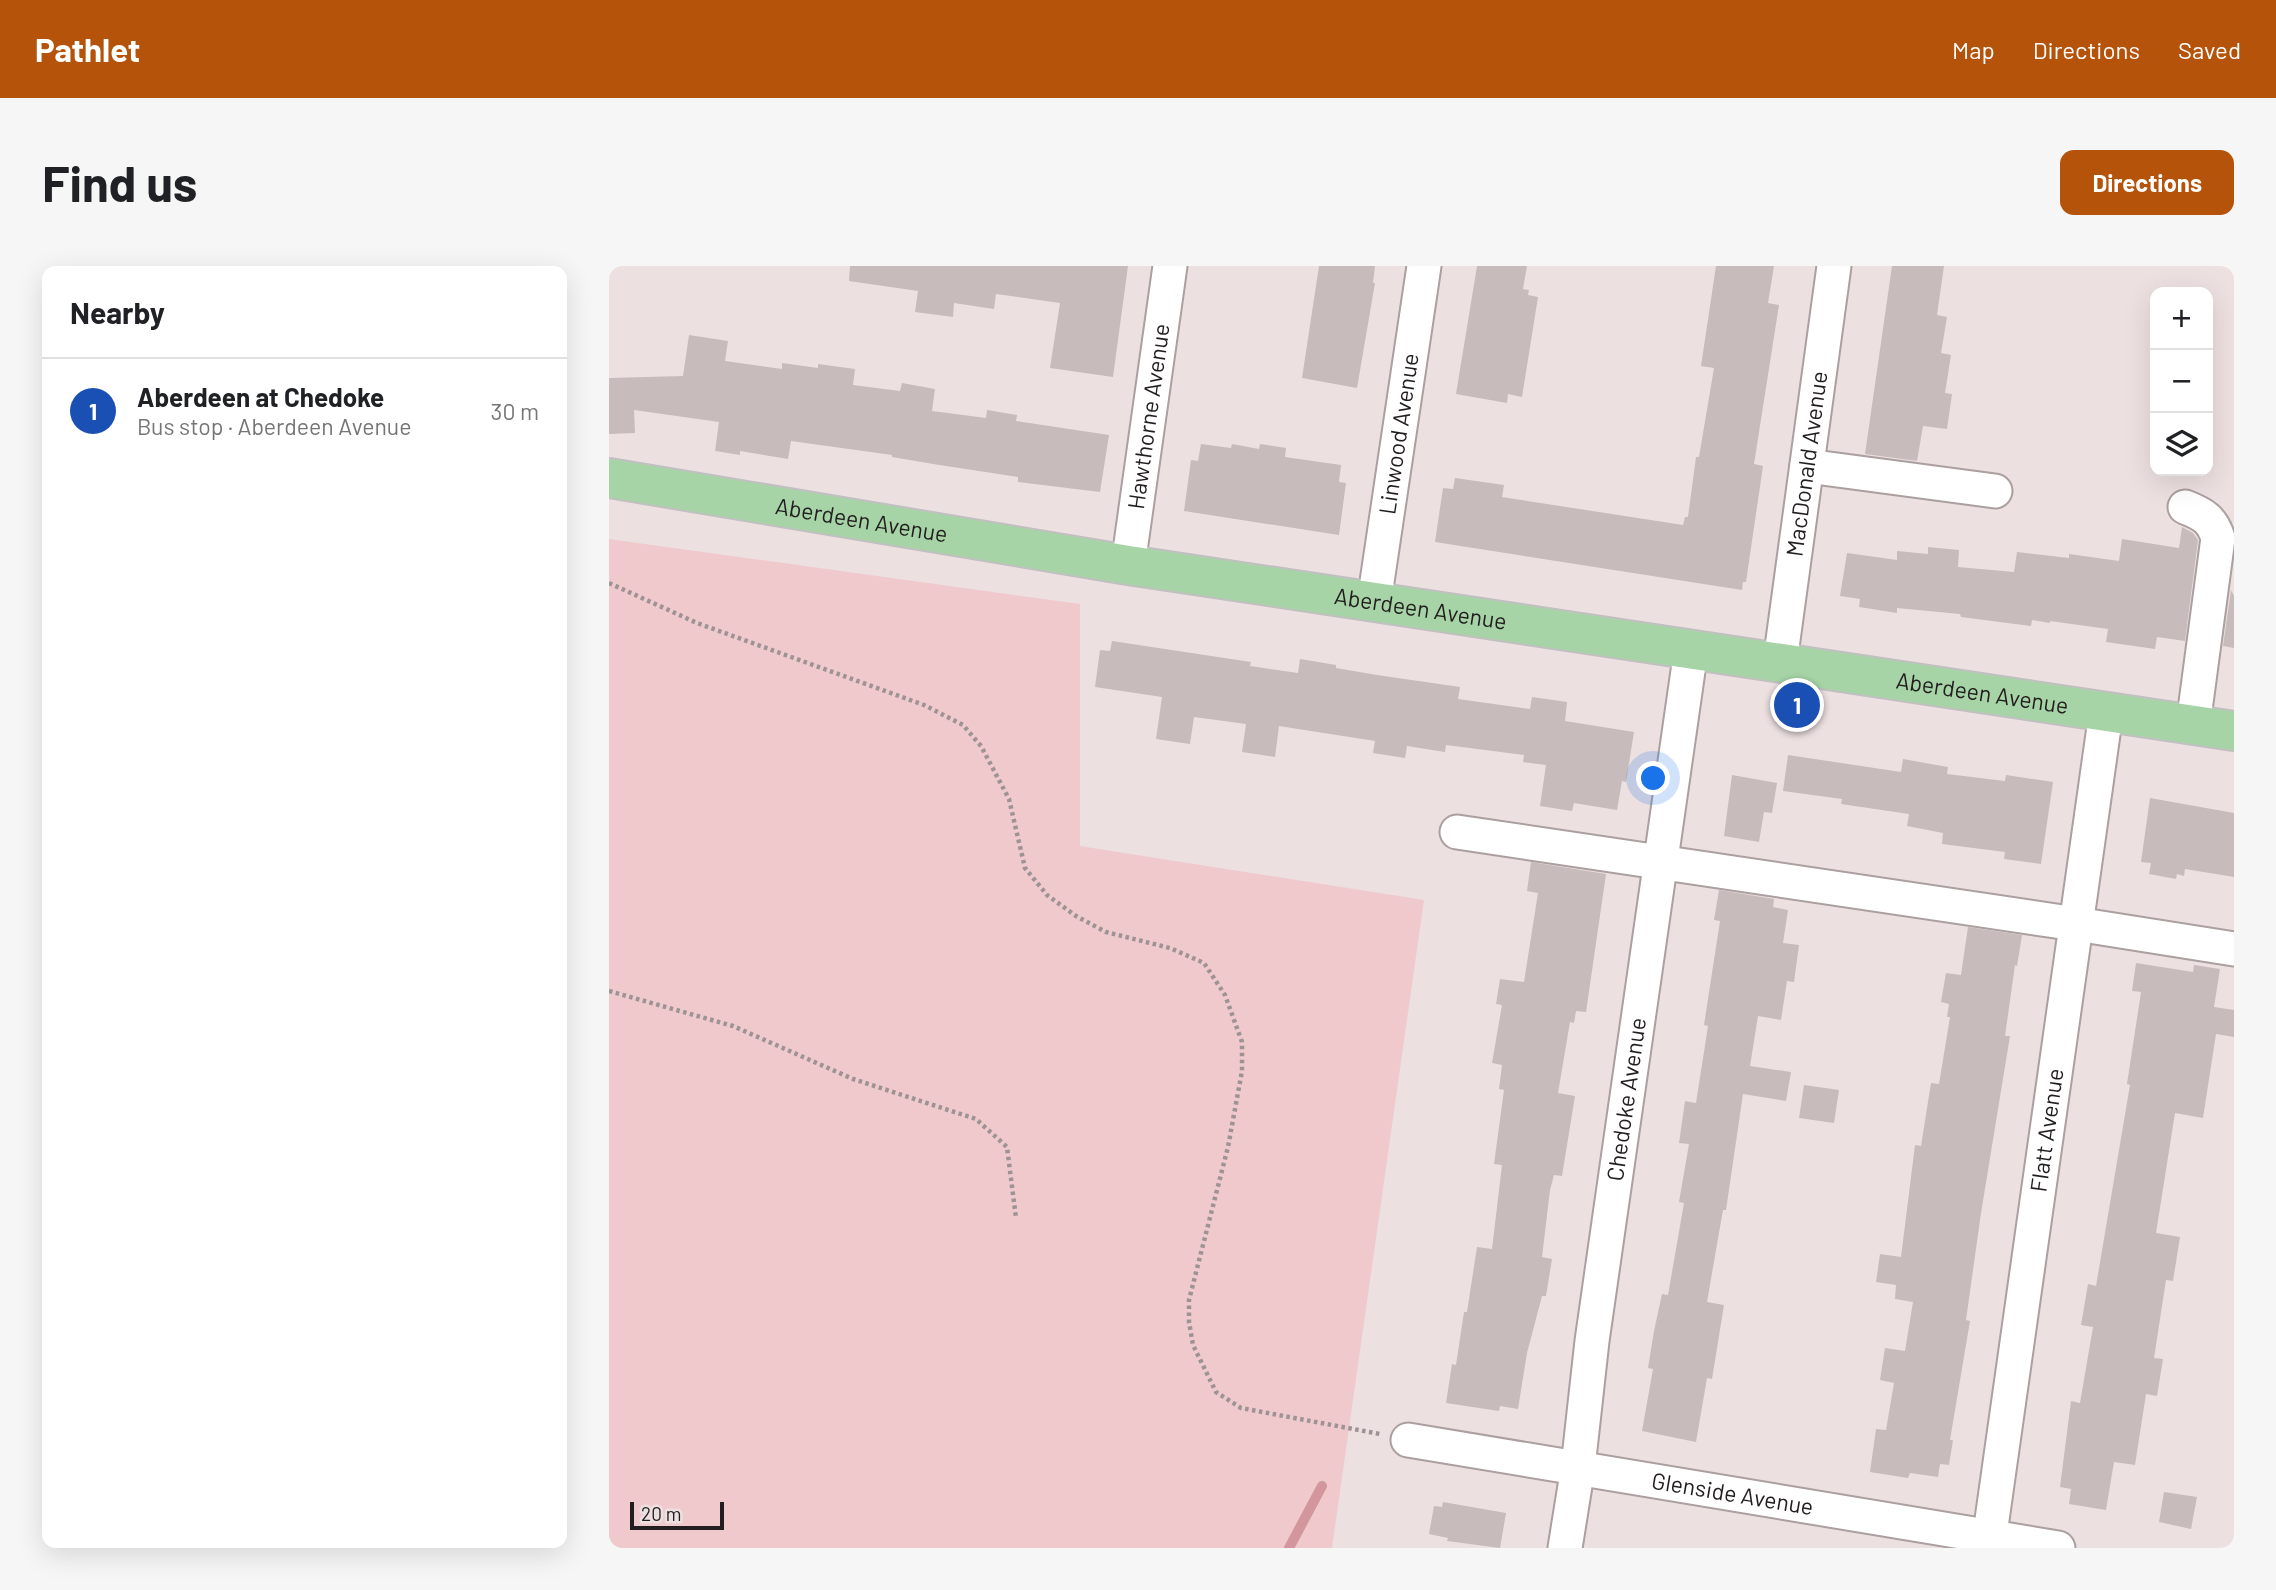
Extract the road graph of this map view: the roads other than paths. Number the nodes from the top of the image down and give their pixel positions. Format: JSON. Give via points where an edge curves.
{"nodes":[{"id":1,"x":1170,"y":266,"type":"edge"},
{"id":2,"x":1424,"y":266,"type":"edge"},
{"id":3,"x":1834,"y":266,"type":"edge"},
{"id":4,"x":1807,"y":466,"type":"junction"},
{"id":5,"x":609,"y":478,"type":"edge"},
{"id":6,"x":1995,"y":491,"type":"dead end"},
{"id":7,"x":2185,"y":507,"type":"dead end"},
{"id":8,"x":1128,"y":565,"type":"junction"},
{"id":9,"x":1374,"y":601,"type":"junction"},
{"id":10,"x":1691,"y":650,"type":"junction"},
{"id":11,"x":1780,"y":662,"type":"junction"},
{"id":12,"x":2106,"y":713,"type":"junction"},
{"id":13,"x":2193,"y":725,"type":"junction"},
{"id":14,"x":2234,"y":731,"type":"edge"},
{"id":15,"x":1457,"y":832,"type":"dead end"},
{"id":16,"x":1661,"y":861,"type":"junction"},
{"id":17,"x":2076,"y":924,"type":"junction"},
{"id":18,"x":2234,"y":950,"type":"edge"},
{"id":19,"x":1408,"y":1440,"type":"road end"},
{"id":20,"x":1578,"y":1467,"type":"junction"},
{"id":21,"x":1989,"y":1542,"type":"edge"},
{"id":22,"x":1565,"y":1548,"type":"edge"},
{"id":23,"x":2058,"y":1548,"type":"edge"}],
"edges":[{"from":1,"to":8,"type":"street","name":"Hawthorne Avenue"},
{"from":2,"to":9,"type":"street","name":"Linwood Avenue"},
{"from":3,"to":4,"type":"street","name":"MacDonald Avenue"},
{"from":4,"to":6,"type":"street"},
{"from":4,"to":11,"type":"street","name":"MacDonald Avenue"},
{"from":5,"to":8,"type":"main road","name":"Aberdeen Avenue"},
{"from":7,"to":13,"type":"street","via":[[2213,522],[2218,538]]},
{"from":8,"to":9,"type":"main road","name":"Aberdeen Avenue"},
{"from":9,"to":10,"type":"main road","name":"Aberdeen Avenue"},
{"from":10,"to":11,"type":"main road","name":"Aberdeen Avenue"},
{"from":10,"to":16,"type":"street","name":"Chedoke Avenue"},
{"from":11,"to":12,"type":"main road","name":"Aberdeen Avenue"},
{"from":12,"to":13,"type":"main road","name":"Aberdeen Avenue"},
{"from":12,"to":17,"type":"street","name":"Flatt Avenue"},
{"from":13,"to":14,"type":"main road","name":"Aberdeen Avenue"},
{"from":15,"to":16,"type":"street"},
{"from":16,"to":17,"type":"street"},
{"from":16,"to":20,"type":"street","name":"Chedoke Avenue"},
{"from":17,"to":18,"type":"street"},
{"from":17,"to":21,"type":"street","name":"Flatt Avenue"},
{"from":19,"to":20,"type":"street","name":"Glenside Avenue"},
{"from":20,"to":21,"type":"street","name":"Glenside Avenue"},
{"from":20,"to":22,"type":"street","name":"Chedoke Avenue"},
{"from":21,"to":23,"type":"street","name":"Glenside Avenue"}]}
